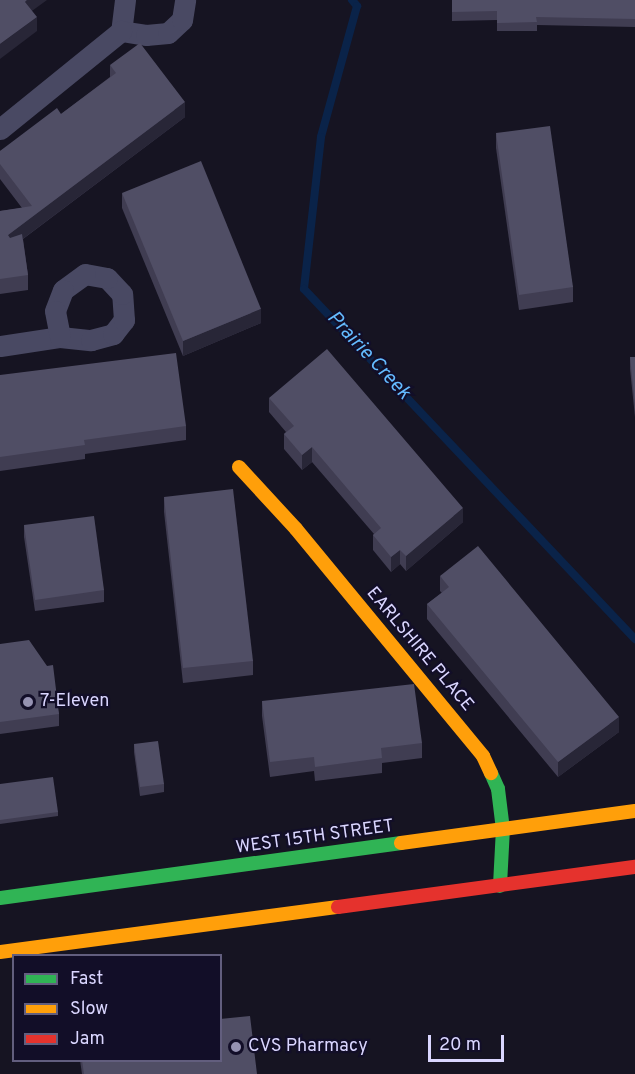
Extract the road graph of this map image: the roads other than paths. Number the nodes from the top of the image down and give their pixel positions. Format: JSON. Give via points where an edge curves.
{"nodes":[{"id":1,"x":125,"y":0,"type":"edge"},
{"id":2,"x":185,"y":0,"type":"edge"},
{"id":3,"x":121,"y":31,"type":"junction"},
{"id":4,"x":0,"y":129,"type":"edge"},
{"id":5,"x":60,"y":337,"type":"dead end"},
{"id":6,"x":0,"y":346,"type":"edge"},
{"id":7,"x":239,"y":466,"type":"dead end"},
{"id":8,"x":635,"y":811,"type":"edge"},
{"id":9,"x":503,"y":828,"type":"junction"},
{"id":10,"x":635,"y":867,"type":"edge"},
{"id":11,"x":500,"y":886,"type":"junction"},
{"id":12,"x":0,"y":898,"type":"edge"},
{"id":13,"x":0,"y":952,"type":"edge"}],
"edges":[{"from":1,"to":3,"type":"street"},
{"from":2,"to":3,"type":"street","via":[[182,20],[168,33]]},
{"from":3,"to":4,"type":"street"},
{"from":5,"to":6,"type":"street"},
{"from":7,"to":9,"type":"main road","name":"EARLSHIRE PLACE","via":[[296,529],[483,756],[498,789]]},
{"from":8,"to":9,"type":"main road","name":"WEST 15TH STREET"},
{"from":9,"to":11,"type":"main road","name":"EARLSHIRE PLACE"},
{"from":9,"to":12,"type":"main road","name":"WEST 15TH STREET"},
{"from":10,"to":11,"type":"main road"},
{"from":11,"to":13,"type":"main road"}]}
